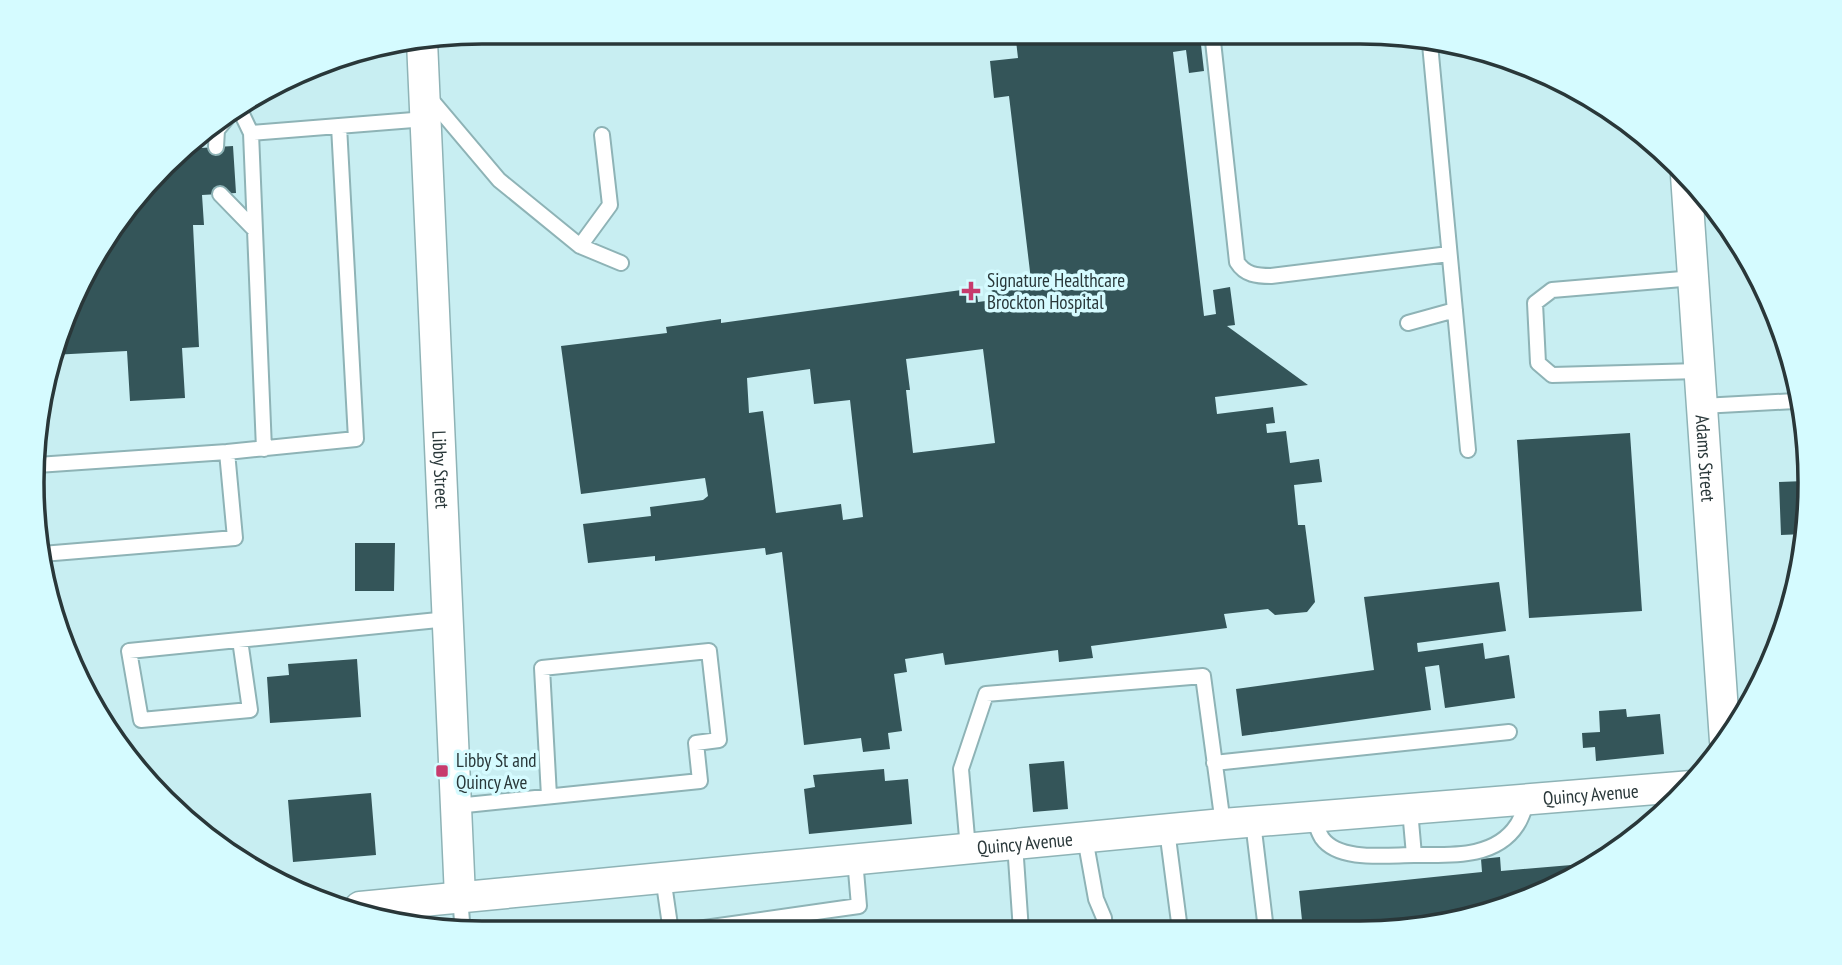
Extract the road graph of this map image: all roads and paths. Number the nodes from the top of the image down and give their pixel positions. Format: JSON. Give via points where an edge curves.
{"nodes":[{"id":1,"x":1213,"y":44,"type":"edge"},
{"id":2,"x":422,"y":48,"type":"edge"},
{"id":3,"x":1431,"y":50,"type":"edge"},
{"id":4,"x":425,"y":105,"type":"junction"},
{"id":5,"x":243,"y":116,"type":"edge"},
{"id":6,"x":340,"y":125,"type":"junction"},
{"id":7,"x":217,"y":133,"type":"edge"},
{"id":8,"x":251,"y":133,"type":"junction"},
{"id":9,"x":602,"y":135,"type":"dead end"},
{"id":10,"x":216,"y":148,"type":"dead end"},
{"id":11,"x":1687,"y":191,"type":"edge"},
{"id":12,"x":220,"y":194,"type":"dead end"},
{"id":13,"x":255,"y":230,"type":"junction"},
{"id":14,"x":580,"y":246,"type":"junction"},
{"id":15,"x":1449,"y":254,"type":"junction"},
{"id":16,"x":621,"y":263,"type":"dead end"},
{"id":17,"x":1694,"y":278,"type":"junction"},
{"id":18,"x":1455,"y":310,"type":"junction"},
{"id":19,"x":1408,"y":323,"type":"dead end"},
{"id":20,"x":1699,"y":371,"type":"junction"},
{"id":21,"x":1791,"y":401,"type":"edge"},
{"id":22,"x":1702,"y":406,"type":"junction"},
{"id":23,"x":264,"y":449,"type":"junction"},
{"id":24,"x":1468,"y":450,"type":"dead end"},
{"id":25,"x":228,"y":452,"type":"junction"},
{"id":26,"x":45,"y":464,"type":"edge"},
{"id":27,"x":50,"y":553,"type":"edge"},
{"id":28,"x":448,"y":619,"type":"junction"},
{"id":29,"x":240,"y":640,"type":"junction"},
{"id":30,"x":1724,"y":726,"type":"edge"},
{"id":31,"x":1508,"y":732,"type":"dead end"},
{"id":32,"x":1214,"y":763,"type":"junction"},
{"id":33,"x":1675,"y":787,"type":"edge"},
{"id":34,"x":549,"y":796,"type":"junction"},
{"id":35,"x":1528,"y":800,"type":"junction"},
{"id":36,"x":456,"y":806,"type":"junction"},
{"id":37,"x":1410,"y":810,"type":"junction"},
{"id":38,"x":1313,"y":817,"type":"junction"},
{"id":39,"x":1253,"y":822,"type":"junction"},
{"id":40,"x":1223,"y":824,"type":"junction"},
{"id":41,"x":1167,"y":830,"type":"junction"},
{"id":42,"x":1085,"y":838,"type":"junction"},
{"id":43,"x":1015,"y":844,"type":"junction"},
{"id":44,"x":968,"y":849,"type":"junction"},
{"id":45,"x":1414,"y":855,"type":"junction"},
{"id":46,"x":855,"y":859,"type":"junction"},
{"id":47,"x":663,"y":877,"type":"junction"},
{"id":48,"x":460,"y":897,"type":"junction"},
{"id":49,"x":369,"y":906,"type":"edge"},
{"id":50,"x":462,"y":920,"type":"edge"},
{"id":51,"x":672,"y":921,"type":"edge"},
{"id":52,"x":752,"y":921,"type":"edge"},
{"id":53,"x":1020,"y":921,"type":"edge"},
{"id":54,"x":1104,"y":921,"type":"edge"},
{"id":55,"x":1179,"y":921,"type":"edge"},
{"id":56,"x":1265,"y":921,"type":"edge"}],
"edges":[{"from":1,"to":15,"type":"lane","via":[[1241,268],[1256,276],[1271,276]]},
{"from":2,"to":4,"type":"street","name":"Libby Street"},
{"from":3,"to":15,"type":"lane"},
{"from":4,"to":6,"type":"lane"},
{"from":4,"to":14,"type":"lane","via":[[499,180]]},
{"from":4,"to":28,"type":"street","name":"Libby Street"},
{"from":5,"to":8,"type":"lane"},
{"from":6,"to":8,"type":"lane"},
{"from":6,"to":23,"type":"lane","via":[[356,439]]},
{"from":7,"to":10,"type":"lane"},
{"from":8,"to":13,"type":"lane"},
{"from":9,"to":14,"type":"lane","via":[[610,205]]},
{"from":11,"to":17,"type":"street","name":"Adams Street"},
{"from":12,"to":13,"type":"lane"},
{"from":13,"to":23,"type":"lane"},
{"from":14,"to":16,"type":"lane"},
{"from":15,"to":18,"type":"lane"},
{"from":17,"to":20,"type":"street","name":"Adams Street"},
{"from":17,"to":20,"type":"lane","via":[[1552,290],[1535,303],[1538,363],[1552,375]]},
{"from":18,"to":19,"type":"lane"},
{"from":18,"to":24,"type":"lane"},
{"from":20,"to":22,"type":"street","name":"Adams Street"},
{"from":21,"to":22,"type":"lane"},
{"from":22,"to":30,"type":"street","name":"Adams Street"},
{"from":23,"to":25,"type":"lane"},
{"from":25,"to":26,"type":"lane"},
{"from":25,"to":27,"type":"lane","via":[[235,538]]},
{"from":28,"to":29,"type":"lane"},
{"from":28,"to":36,"type":"street","name":"Libby Street"},
{"from":29,"to":29,"type":"lane","via":[[129,651],[141,720],[250,710]]},
{"from":31,"to":32,"type":"lane"},
{"from":32,"to":40,"type":"lane"},
{"from":32,"to":44,"type":"lane","via":[[1203,676],[986,694],[961,769]]},
{"from":33,"to":35,"type":"street","name":"Quincy Avenue"},
{"from":34,"to":34,"type":"lane","via":[[700,780],[696,743],[719,740],[709,651],[542,668]]},
{"from":34,"to":36,"type":"lane"},
{"from":35,"to":37,"type":"street","name":"Quincy Avenue"},
{"from":35,"to":45,"type":"lane","via":[[1516,827],[1498,843],[1477,852]]},
{"from":36,"to":48,"type":"street","name":"Libby Street"},
{"from":37,"to":38,"type":"street","name":"Quincy Avenue"},
{"from":37,"to":45,"type":"lane"},
{"from":38,"to":39,"type":"street","name":"Quincy Avenue"},
{"from":38,"to":45,"type":"lane","via":[[1322,839],[1356,856]]},
{"from":39,"to":40,"type":"street","name":"Quincy Avenue"},
{"from":39,"to":56,"type":"lane"},
{"from":40,"to":41,"type":"street","name":"Quincy Avenue"},
{"from":41,"to":42,"type":"street","name":"Quincy Avenue"},
{"from":41,"to":55,"type":"lane"},
{"from":42,"to":43,"type":"street","name":"Quincy Avenue"},
{"from":42,"to":54,"type":"lane"},
{"from":43,"to":44,"type":"street","name":"Quincy Avenue"},
{"from":43,"to":53,"type":"lane"},
{"from":44,"to":46,"type":"street","name":"Quincy Avenue"},
{"from":46,"to":47,"type":"street","name":"Quincy Avenue"},
{"from":46,"to":52,"type":"lane","via":[[859,906]]},
{"from":47,"to":48,"type":"street","name":"Quincy Avenue"},
{"from":47,"to":51,"type":"lane"},
{"from":48,"to":49,"type":"street","name":"Quincy Avenue"},
{"from":48,"to":50,"type":"lane"}]}
